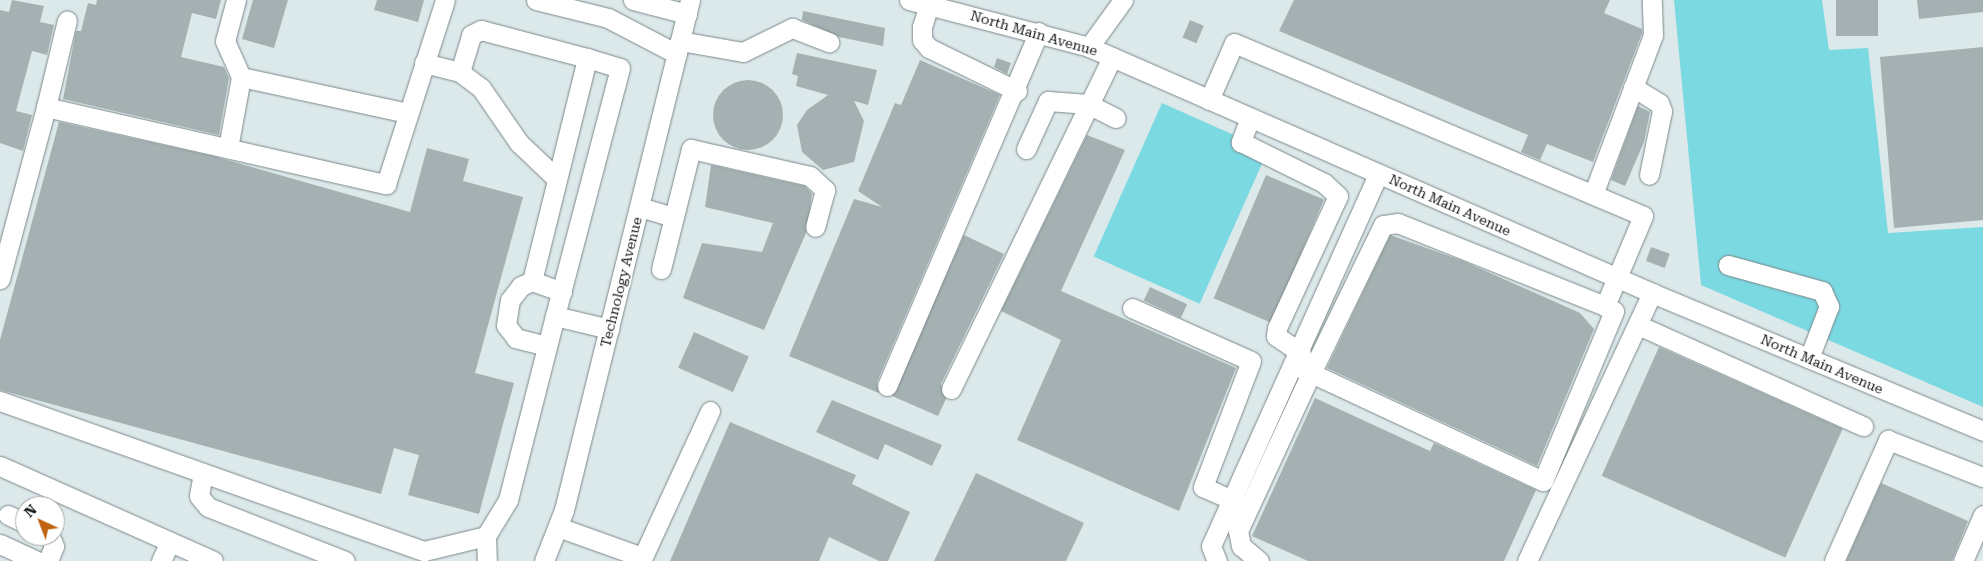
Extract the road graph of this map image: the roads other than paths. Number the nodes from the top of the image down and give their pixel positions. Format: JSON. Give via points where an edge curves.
{"nodes":[{"id":1,"x":236,"y":0,"type":"edge"},
{"id":2,"x":445,"y":0,"type":"edge"},
{"id":3,"x":536,"y":0,"type":"edge"},
{"id":4,"x":633,"y":0,"type":"edge"},
{"id":5,"x":909,"y":0,"type":"edge"},
{"id":6,"x":1123,"y":0,"type":"edge"},
{"id":7,"x":1652,"y":0,"type":"edge"},
{"id":8,"x":929,"y":5,"type":"junction"},
{"id":9,"x":689,"y":7,"type":"edge"},
{"id":10,"x":67,"y":20,"type":"dead end"},
{"id":11,"x":1039,"y":32,"type":"junction"},
{"id":12,"x":829,"y":42,"type":"dead end"},
{"id":13,"x":678,"y":47,"type":"junction"},
{"id":14,"x":1089,"y":47,"type":"junction"},
{"id":15,"x":1112,"y":57,"type":"junction"},
{"id":16,"x":587,"y":58,"type":"junction"},
{"id":17,"x":424,"y":63,"type":"junction"},
{"id":18,"x":460,"y":72,"type":"junction"},
{"id":19,"x":241,"y":77,"type":"junction"},
{"id":20,"x":1633,"y":87,"type":"junction"},
{"id":21,"x":1017,"y":91,"type":"junction"},
{"id":22,"x":1209,"y":100,"type":"junction"},
{"id":23,"x":1088,"y":104,"type":"junction"},
{"id":24,"x":46,"y":107,"type":"junction"},
{"id":25,"x":408,"y":113,"type":"junction"},
{"id":26,"x":1116,"y":118,"type":"dead end"},
{"id":27,"x":1250,"y":118,"type":"junction"},
{"id":28,"x":228,"y":148,"type":"junction"},
{"id":29,"x":1026,"y":150,"type":"dead end"},
{"id":30,"x":1378,"y":174,"type":"junction"},
{"id":31,"x":1649,"y":175,"type":"dead end"},
{"id":32,"x":557,"y":180,"type":"junction"},
{"id":33,"x":1594,"y":192,"type":"junction"},
{"id":34,"x":640,"y":208,"type":"junction"},
{"id":35,"x":672,"y":217,"type":"junction"},
{"id":36,"x":815,"y":227,"type":"dead end"},
{"id":37,"x":1728,"y":265,"type":"dead end"},
{"id":38,"x":661,"y":269,"type":"dead end"},
{"id":39,"x":1618,"y":278,"type":"junction"},
{"id":40,"x":0,"y":279,"type":"edge"},
{"id":41,"x":532,"y":281,"type":"junction"},
{"id":42,"x":562,"y":292,"type":"junction"},
{"id":43,"x":1652,"y":293,"type":"junction"},
{"id":44,"x":1605,"y":306,"type":"junction"},
{"id":45,"x":1132,"y":308,"type":"dead end"},
{"id":46,"x":555,"y":316,"type":"junction"},
{"id":47,"x":1638,"y":325,"type":"junction"},
{"id":48,"x":609,"y":329,"type":"junction"},
{"id":49,"x":547,"y":346,"type":"junction"},
{"id":50,"x":1809,"y":358,"type":"junction"},
{"id":51,"x":1302,"y":364,"type":"junction"},
{"id":52,"x":887,"y":386,"type":"dead end"},
{"id":53,"x":951,"y":389,"type":"dead end"},
{"id":54,"x":0,"y":401,"type":"edge"},
{"id":55,"x":710,"y":411,"type":"dead end"},
{"id":56,"x":1863,"y":426,"type":"dead end"},
{"id":57,"x":1983,"y":430,"type":"edge"},
{"id":58,"x":0,"y":466,"type":"edge"},
{"id":59,"x":203,"y":473,"type":"junction"},
{"id":60,"x":1983,"y":477,"type":"edge"},
{"id":61,"x":1234,"y":501,"type":"junction"},
{"id":62,"x":1983,"y":515,"type":"edge"},
{"id":63,"x":558,"y":527,"type":"junction"},
{"id":64,"x":486,"y":536,"type":"junction"},
{"id":65,"x":170,"y":542,"type":"junction"},
{"id":66,"x":0,"y":544,"type":"edge"},
{"id":67,"x":54,"y":546,"type":"edge"},
{"id":68,"x":641,"y":559,"type":"edge"},
{"id":69,"x":37,"y":561,"type":"edge"},
{"id":70,"x":48,"y":561,"type":"edge"},
{"id":71,"x":161,"y":561,"type":"edge"},
{"id":72,"x":213,"y":561,"type":"edge"},
{"id":73,"x":345,"y":561,"type":"edge"},
{"id":74,"x":487,"y":561,"type":"edge"},
{"id":75,"x":544,"y":561,"type":"edge"},
{"id":76,"x":1217,"y":561,"type":"edge"},
{"id":77,"x":1259,"y":561,"type":"edge"},
{"id":78,"x":1527,"y":561,"type":"edge"},
{"id":79,"x":1834,"y":561,"type":"edge"},
{"id":80,"x":1963,"y":561,"type":"edge"}],
"edges":[{"from":1,"to":19,"type":"street","via":[[225,41]]},
{"from":2,"to":17,"type":"street"},
{"from":3,"to":13,"type":"street","via":[[608,18]]},
{"from":4,"to":9,"type":"street"},
{"from":5,"to":8,"type":"street","name":"North Main Avenue"},
{"from":6,"to":14,"type":"street"},
{"from":7,"to":20,"type":"street","via":[[1652,34]]},
{"from":8,"to":11,"type":"street","name":"North Main Avenue"},
{"from":8,"to":21,"type":"street","via":[[922,27],[922,40],[929,48]]},
{"from":9,"to":13,"type":"street","name":"Technology Avenue"},
{"from":10,"to":24,"type":"street"},
{"from":11,"to":14,"type":"street","name":"North Main Avenue"},
{"from":11,"to":21,"type":"street"},
{"from":12,"to":13,"type":"street","via":[[792,28],[743,52]]},
{"from":13,"to":34,"type":"street","name":"Technology Avenue"},
{"from":14,"to":15,"type":"street","name":"North Main Avenue"},
{"from":15,"to":22,"type":"street","name":"North Main Avenue"},
{"from":15,"to":23,"type":"street"},
{"from":16,"to":18,"type":"street","via":[[481,30],[471,35]]},
{"from":16,"to":32,"type":"street"},
{"from":16,"to":42,"type":"street","via":[[620,68]]},
{"from":17,"to":18,"type":"street"},
{"from":17,"to":25,"type":"street"},
{"from":18,"to":32,"type":"street","via":[[481,88],[519,142]]},
{"from":19,"to":25,"type":"street"},
{"from":19,"to":28,"type":"street"},
{"from":20,"to":31,"type":"street","via":[[1659,103],[1662,111]]},
{"from":20,"to":33,"type":"street"},
{"from":21,"to":52,"type":"street"},
{"from":22,"to":27,"type":"street","name":"North Main Avenue"},
{"from":22,"to":33,"type":"street","via":[[1234,43]]},
{"from":23,"to":26,"type":"street"},
{"from":23,"to":29,"type":"street","via":[[1048,101]]},
{"from":23,"to":53,"type":"street"},
{"from":24,"to":28,"type":"street"},
{"from":24,"to":40,"type":"street"},
{"from":25,"to":28,"type":"street","via":[[386,184]]},
{"from":27,"to":30,"type":"street","name":"North Main Avenue"},
{"from":27,"to":51,"type":"street","via":[[1241,142],[1324,183],[1338,196],[1277,328],[1276,336]]},
{"from":30,"to":39,"type":"street","name":"North Main Avenue"},
{"from":30,"to":51,"type":"street"},
{"from":32,"to":41,"type":"street"},
{"from":33,"to":39,"type":"street","via":[[1643,216]]},
{"from":34,"to":35,"type":"street"},
{"from":34,"to":48,"type":"street","name":"Technology Avenue"},
{"from":35,"to":36,"type":"street","via":[[688,155],[699,148],[810,176],[825,190]]},
{"from":35,"to":38,"type":"street"},
{"from":37,"to":50,"type":"street","via":[[1822,291],[1829,306]]},
{"from":39,"to":43,"type":"street","name":"North Main Avenue"},
{"from":39,"to":44,"type":"street"},
{"from":41,"to":42,"type":"street"},
{"from":41,"to":49,"type":"street","via":[[521,286],[510,300],[506,326],[516,338]]},
{"from":42,"to":46,"type":"street"},
{"from":43,"to":47,"type":"street"},
{"from":43,"to":50,"type":"street","name":"North Main Avenue"},
{"from":44,"to":51,"type":"street","via":[[1398,223],[1382,224]]},
{"from":44,"to":51,"type":"street","via":[[1614,311],[1543,481]]},
{"from":45,"to":61,"type":"street","via":[[1251,361],[1203,487]]},
{"from":46,"to":48,"type":"street"},
{"from":46,"to":49,"type":"street"},
{"from":47,"to":56,"type":"street"},
{"from":47,"to":78,"type":"street"},
{"from":48,"to":63,"type":"street","name":"Technology Avenue"},
{"from":49,"to":64,"type":"street","via":[[508,500]]},
{"from":50,"to":57,"type":"street","name":"North Main Avenue"},
{"from":51,"to":61,"type":"street"},
{"from":51,"to":77,"type":"street","via":[[1238,530],[1241,546]]},
{"from":54,"to":59,"type":"street"},
{"from":55,"to":68,"type":"street"},
{"from":58,"to":65,"type":"street"},
{"from":59,"to":64,"type":"street","via":[[424,551]]},
{"from":59,"to":73,"type":"street","via":[[199,496],[208,507]]},
{"from":60,"to":79,"type":"street","via":[[1888,440]]},
{"from":61,"to":76,"type":"street","via":[[1211,546]]},
{"from":62,"to":80,"type":"street"},
{"from":63,"to":68,"type":"street"},
{"from":63,"to":75,"type":"street","name":"Technology Avenue"},
{"from":64,"to":74,"type":"street"},
{"from":65,"to":71,"type":"street"},
{"from":65,"to":72,"type":"street"},
{"from":66,"to":69,"type":"street"},
{"from":67,"to":70,"type":"street"}]}
